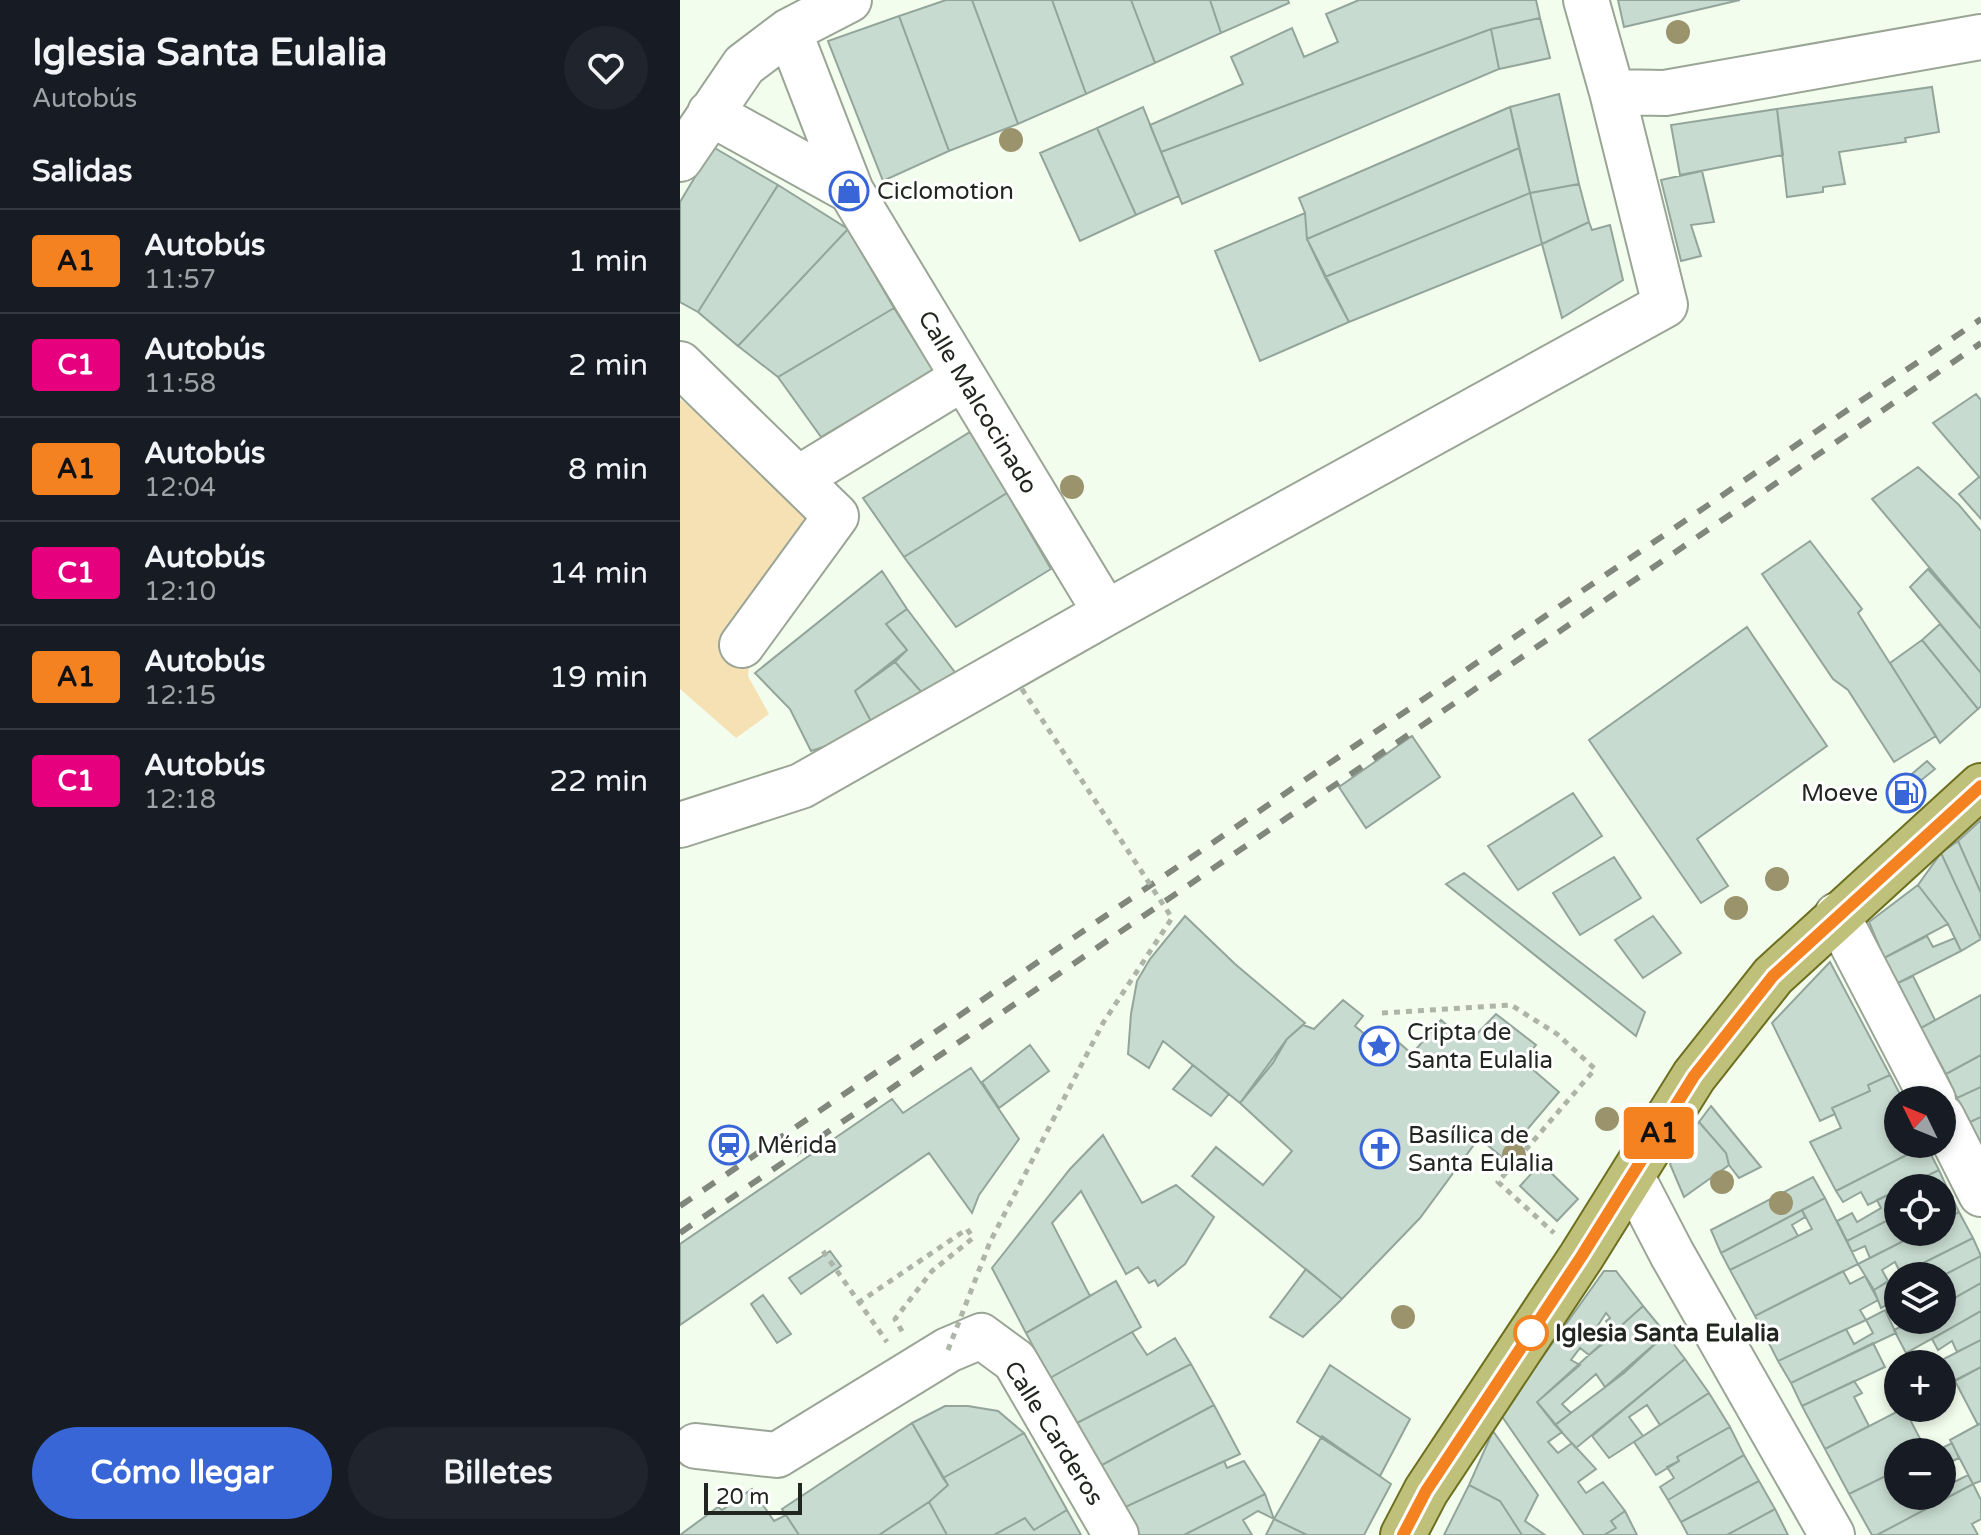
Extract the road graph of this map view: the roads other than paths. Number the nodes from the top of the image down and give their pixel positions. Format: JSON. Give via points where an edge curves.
{"nodes":[{"id":1,"x":849,"y":0,"type":"edge"},
{"id":2,"x":1586,"y":0,"type":"edge"},
{"id":3,"x":789,"y":31,"type":"junction"},
{"id":4,"x":1981,"y":37,"type":"edge"},
{"id":5,"x":1612,"y":92,"type":"junction"},
{"id":6,"x":710,"y":113,"type":"junction"},
{"id":7,"x":680,"y":159,"type":"edge"},
{"id":8,"x":851,"y":191,"type":"junction"},
{"id":9,"x":680,"y":364,"type":"edge"},
{"id":10,"x":963,"y":378,"type":"junction"},
{"id":11,"x":799,"y":478,"type":"junction"},
{"id":12,"x":1106,"y":613,"type":"junction"},
{"id":13,"x":742,"y":645,"type":"dead end"},
{"id":14,"x":1981,"y":786,"type":"edge"},
{"id":15,"x":680,"y":825,"type":"edge"},
{"id":16,"x":1837,"y":915,"type":"junction"},
{"id":17,"x":1926,"y":1086,"type":"edge"},
{"id":18,"x":1956,"y":1145,"type":"edge"},
{"id":19,"x":1632,"y":1177,"type":"junction"},
{"id":20,"x":1981,"y":1194,"type":"edge"},
{"id":21,"x":696,"y":1446,"type":"dead end"},
{"id":22,"x":1116,"y":1535,"type":"edge"},
{"id":23,"x":1403,"y":1535,"type":"edge"},
{"id":24,"x":1832,"y":1535,"type":"edge"}],
"edges":[{"from":1,"to":3,"type":"street"},
{"from":2,"to":5,"type":"street"},
{"from":3,"to":6,"type":"street","via":[[744,65]]},
{"from":3,"to":8,"type":"street","name":"Calle Malcocinado"},
{"from":4,"to":5,"type":"street","via":[[1665,93]]},
{"from":5,"to":12,"type":"street","via":[[1665,305]]},
{"from":6,"to":7,"type":"street"},
{"from":6,"to":8,"type":"street"},
{"from":8,"to":10,"type":"street","name":"Calle Malcocinado"},
{"from":9,"to":11,"type":"street"},
{"from":10,"to":11,"type":"street"},
{"from":10,"to":12,"type":"street","name":"Calle Malcocinado"},
{"from":11,"to":13,"type":"street","via":[[836,516]]},
{"from":12,"to":15,"type":"street","via":[[801,786]]},
{"from":14,"to":16,"type":"main road"},
{"from":16,"to":17,"type":"street"},
{"from":16,"to":19,"type":"main road","via":[[1773,976],[1703,1064]]},
{"from":18,"to":20,"type":"street"},
{"from":19,"to":23,"type":"main road","via":[[1426,1491]]},
{"from":19,"to":24,"type":"street"},
{"from":21,"to":22,"type":"street","name":"Calle Carderos","via":[[777,1455],[948,1350],[981,1336],[1015,1361]]}]}
